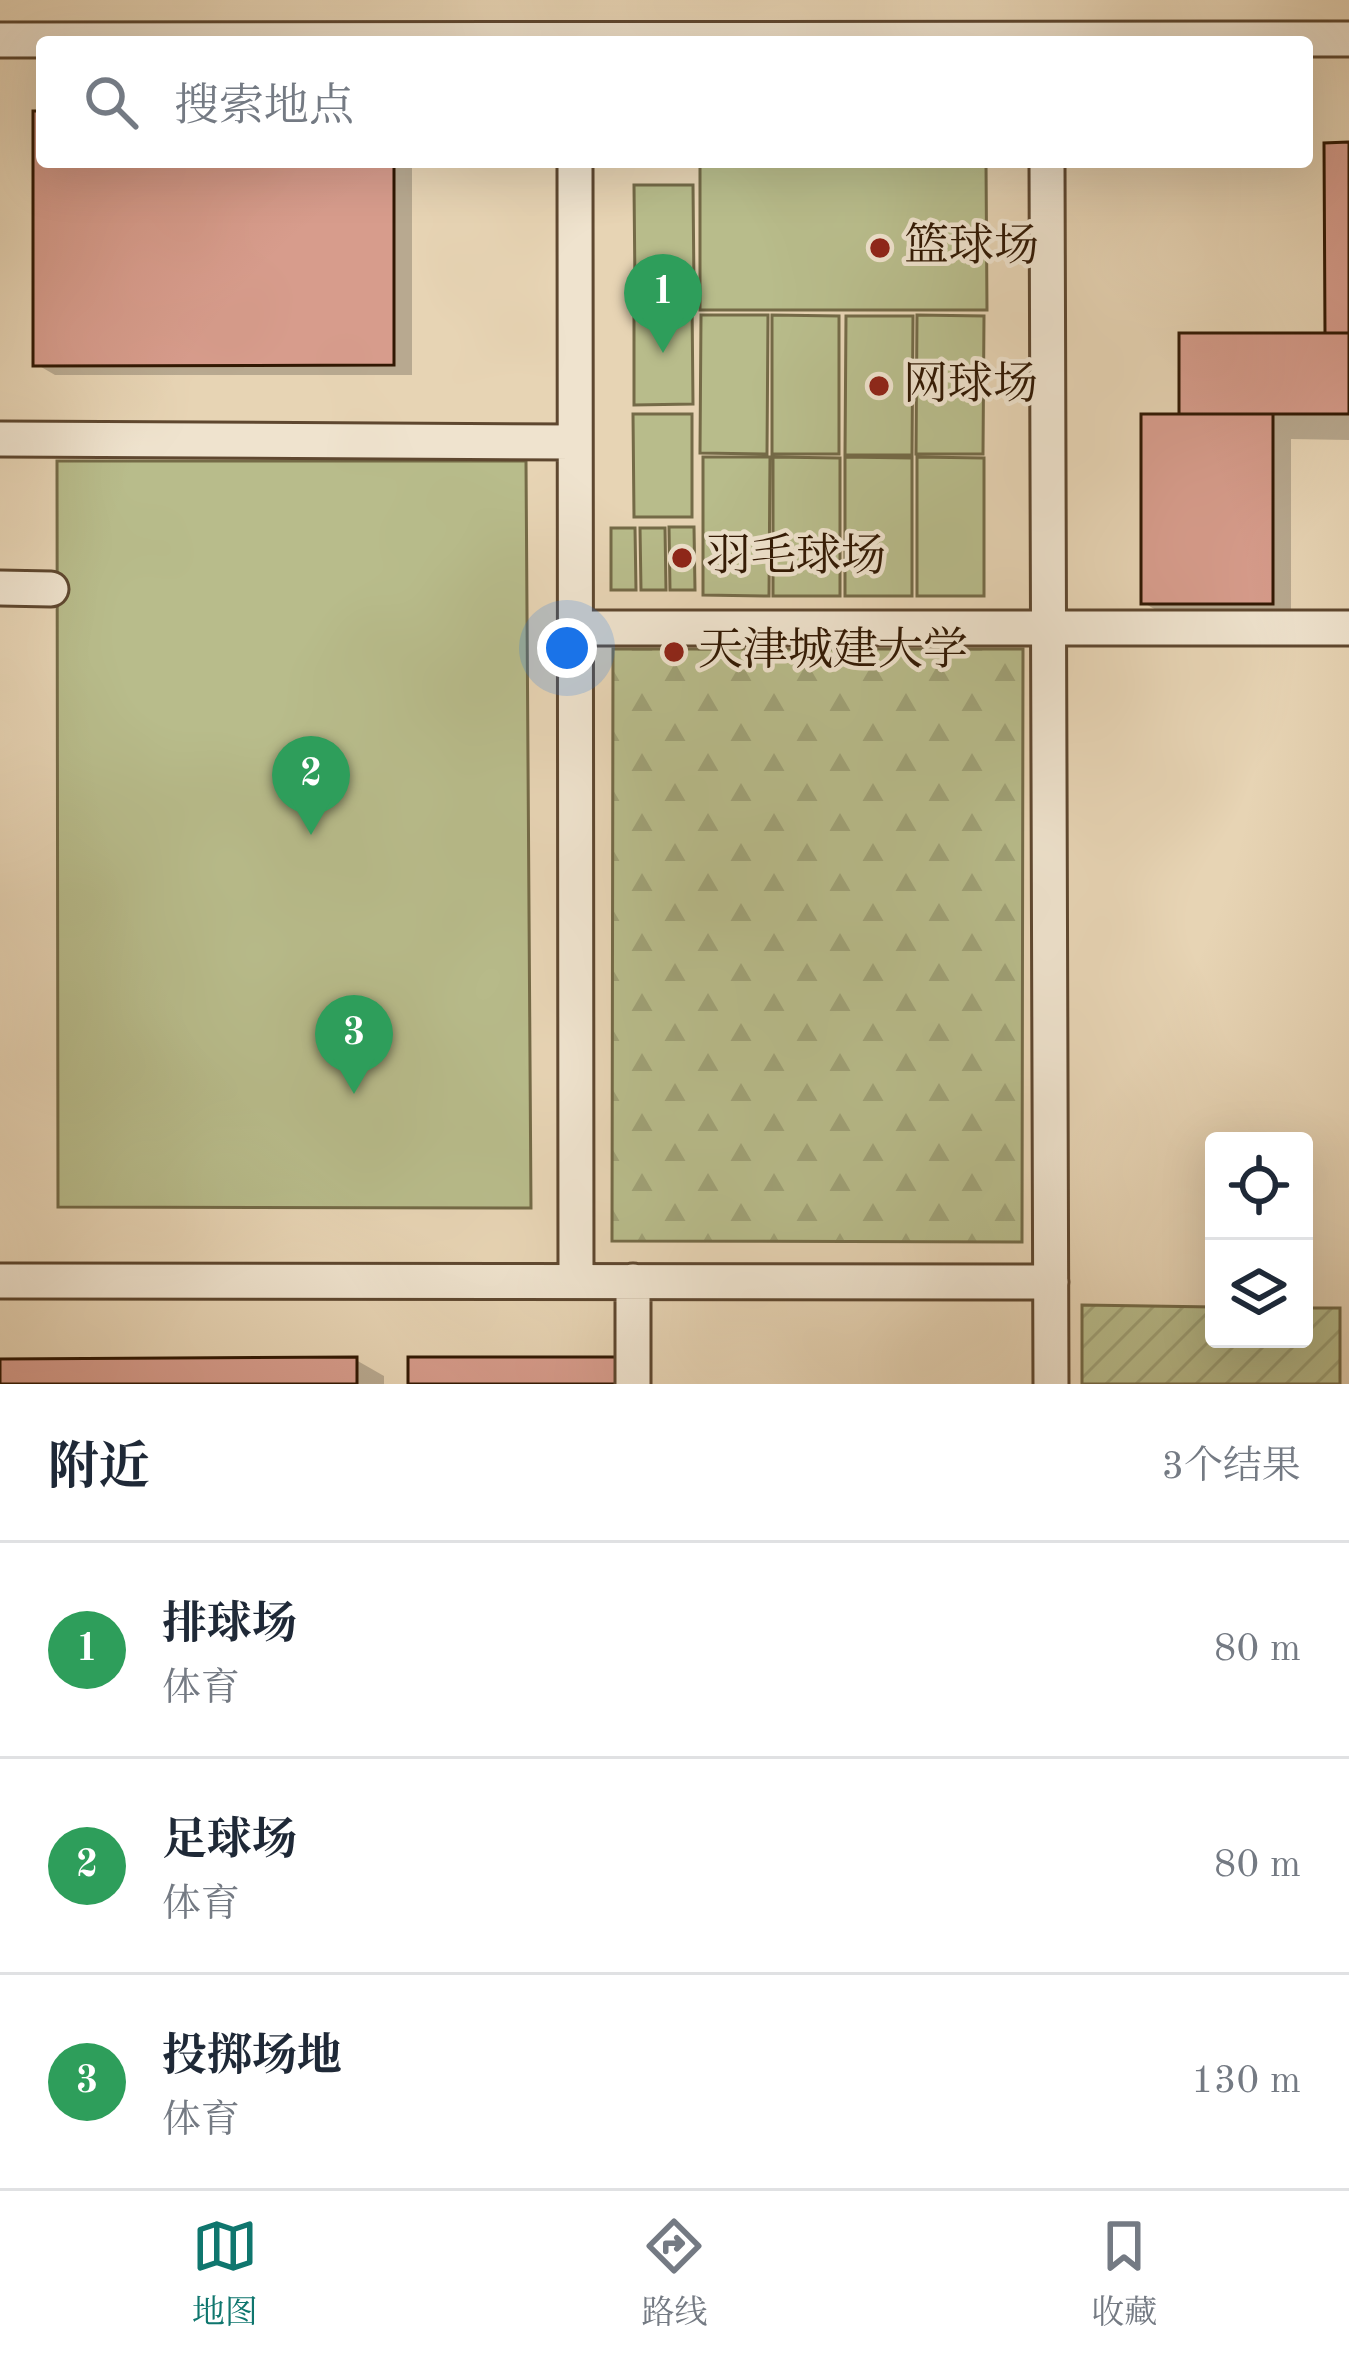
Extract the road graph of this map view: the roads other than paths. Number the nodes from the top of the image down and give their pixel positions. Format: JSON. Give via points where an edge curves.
{"nodes":[{"id":1,"x":1313,"y":39,"type":"edge"},
{"id":2,"x":1349,"y":39,"type":"edge"},
{"id":3,"x":0,"y":40,"type":"edge"},
{"id":4,"x":36,"y":40,"type":"edge"},
{"id":5,"x":575,"y":168,"type":"edge"},
{"id":6,"x":1047,"y":168,"type":"edge"},
{"id":7,"x":0,"y":439,"type":"edge"},
{"id":8,"x":575,"y":442,"type":"junction"},
{"id":9,"x":0,"y":588,"type":"edge"},
{"id":10,"x":51,"y":589,"type":"dead end"},
{"id":11,"x":576,"y":628,"type":"junction"},
{"id":12,"x":1349,"y":628,"type":"edge"},
{"id":13,"x":1050,"y":629,"type":"junction"},
{"id":14,"x":0,"y":1281,"type":"edge"},
{"id":15,"x":576,"y":1281,"type":"junction"},
{"id":16,"x":633,"y":1281,"type":"junction"},
{"id":17,"x":1051,"y":1282,"type":"junction"},
{"id":18,"x":633,"y":1384,"type":"edge"},
{"id":19,"x":1051,"y":1384,"type":"edge"}],
"edges":[{"from":1,"to":2,"type":"lane"},
{"from":3,"to":4,"type":"lane"},
{"from":5,"to":8,"type":"lane"},
{"from":6,"to":13,"type":"lane"},
{"from":7,"to":8,"type":"lane"},
{"from":8,"to":11,"type":"lane"},
{"from":9,"to":10,"type":"lane"},
{"from":11,"to":13,"type":"lane"},
{"from":11,"to":15,"type":"lane"},
{"from":12,"to":13,"type":"lane"},
{"from":13,"to":17,"type":"lane"},
{"from":14,"to":15,"type":"lane"},
{"from":15,"to":16,"type":"lane"},
{"from":16,"to":17,"type":"lane"},
{"from":16,"to":18,"type":"lane"},
{"from":17,"to":19,"type":"lane"}]}
